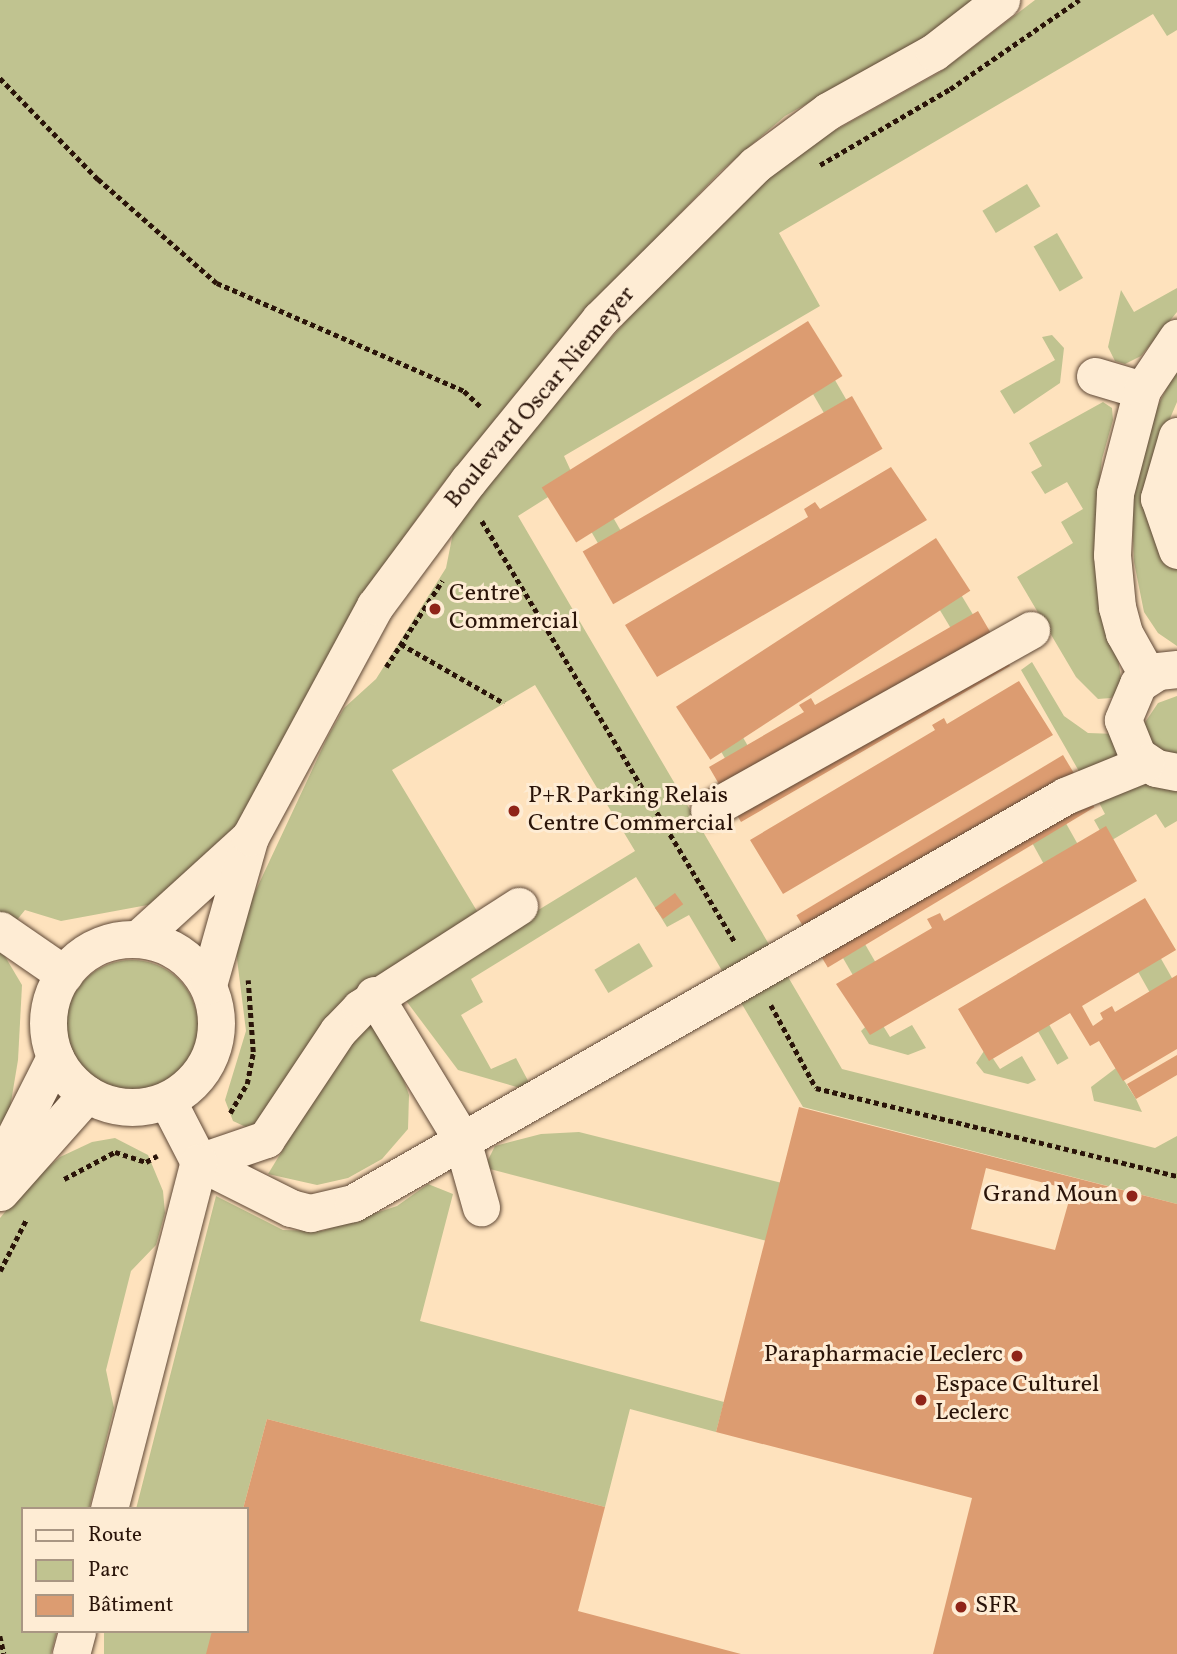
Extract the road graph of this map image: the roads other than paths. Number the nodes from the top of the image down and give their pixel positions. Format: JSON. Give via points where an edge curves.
{"nodes":[{"id":1,"x":1001,"y":0,"type":"edge"},
{"id":2,"x":1177,"y":338,"type":"edge"},
{"id":3,"x":1095,"y":376,"type":"dead end"},
{"id":4,"x":1142,"y":390,"type":"junction"},
{"id":5,"x":1177,"y":436,"type":"edge"},
{"id":6,"x":1177,"y":550,"type":"edge"},
{"id":7,"x":1031,"y":629,"type":"dead end"},
{"id":8,"x":1162,"y":672,"type":"edge"},
{"id":9,"x":1162,"y":768,"type":"edge"},
{"id":10,"x":709,"y":810,"type":"dead end"},
{"id":11,"x":250,"y":837,"type":"junction"},
{"id":12,"x":519,"y":906,"type":"dead end"},
{"id":13,"x":0,"y":930,"type":"edge"},
{"id":14,"x":139,"y":938,"type":"junction"},
{"id":15,"x":64,"y":974,"type":"junction"},
{"id":16,"x":208,"y":985,"type":"junction"},
{"id":17,"x":374,"y":995,"type":"junction"},
{"id":18,"x":55,"y":1057,"type":"junction"},
{"id":19,"x":87,"y":1094,"type":"junction"},
{"id":20,"x":167,"y":1100,"type":"junction"},
{"id":21,"x":462,"y":1140,"type":"junction"},
{"id":22,"x":193,"y":1151,"type":"junction"},
{"id":23,"x":0,"y":1166,"type":"edge"},
{"id":24,"x":0,"y":1192,"type":"edge"},
{"id":25,"x":481,"y":1207,"type":"dead end"},
{"id":26,"x":109,"y":1507,"type":"edge"},
{"id":27,"x":76,"y":1633,"type":"edge"},
{"id":28,"x":71,"y":1654,"type":"edge"}],
"edges":[{"from":1,"to":11,"type":"street","name":"Boulevard Oscar Niemeyer","via":[[934,52],[828,111],[755,165],[600,319],[375,606]]},
{"from":2,"to":4,"type":"street"},
{"from":3,"to":4,"type":"street"},
{"from":4,"to":8,"type":"street","via":[[1115,493],[1112,555],[1124,633]]},
{"from":5,"to":6,"type":"street","via":[[1159,498]]},
{"from":7,"to":10,"type":"street"},
{"from":8,"to":9,"type":"street","via":[[1130,695],[1123,720],[1129,745]]},
{"from":9,"to":21,"type":"street","via":[[1076,790]]},
{"from":11,"to":14,"type":"street","name":"Boulevard Oscar Niemeyer"},
{"from":11,"to":16,"type":"street","name":"Boulevard Oscar Niemeyer"},
{"from":12,"to":17,"type":"street"},
{"from":13,"to":15,"type":"street"},
{"from":14,"to":15,"type":"street","via":[[110,942],[84,954]]},
{"from":14,"to":16,"type":"street","via":[[167,946],[191,962]]},
{"from":15,"to":18,"type":"street","via":[[51,1000],[48,1029]]},
{"from":16,"to":20,"type":"street","via":[[216,1011],[215,1038],[206,1063],[189,1085]]},
{"from":17,"to":21,"type":"street"},
{"from":17,"to":22,"type":"street","via":[[338,1031],[266,1139]]},
{"from":18,"to":19,"type":"street","via":[[68,1078]]},
{"from":18,"to":23,"type":"street"},
{"from":19,"to":20,"type":"street","via":[[126,1107]]},
{"from":19,"to":24,"type":"street"},
{"from":20,"to":22,"type":"street"},
{"from":21,"to":22,"type":"street","via":[[354,1203],[310,1213]]},
{"from":21,"to":25,"type":"street"},
{"from":22,"to":26,"type":"street"},
{"from":27,"to":28,"type":"street"}]}
